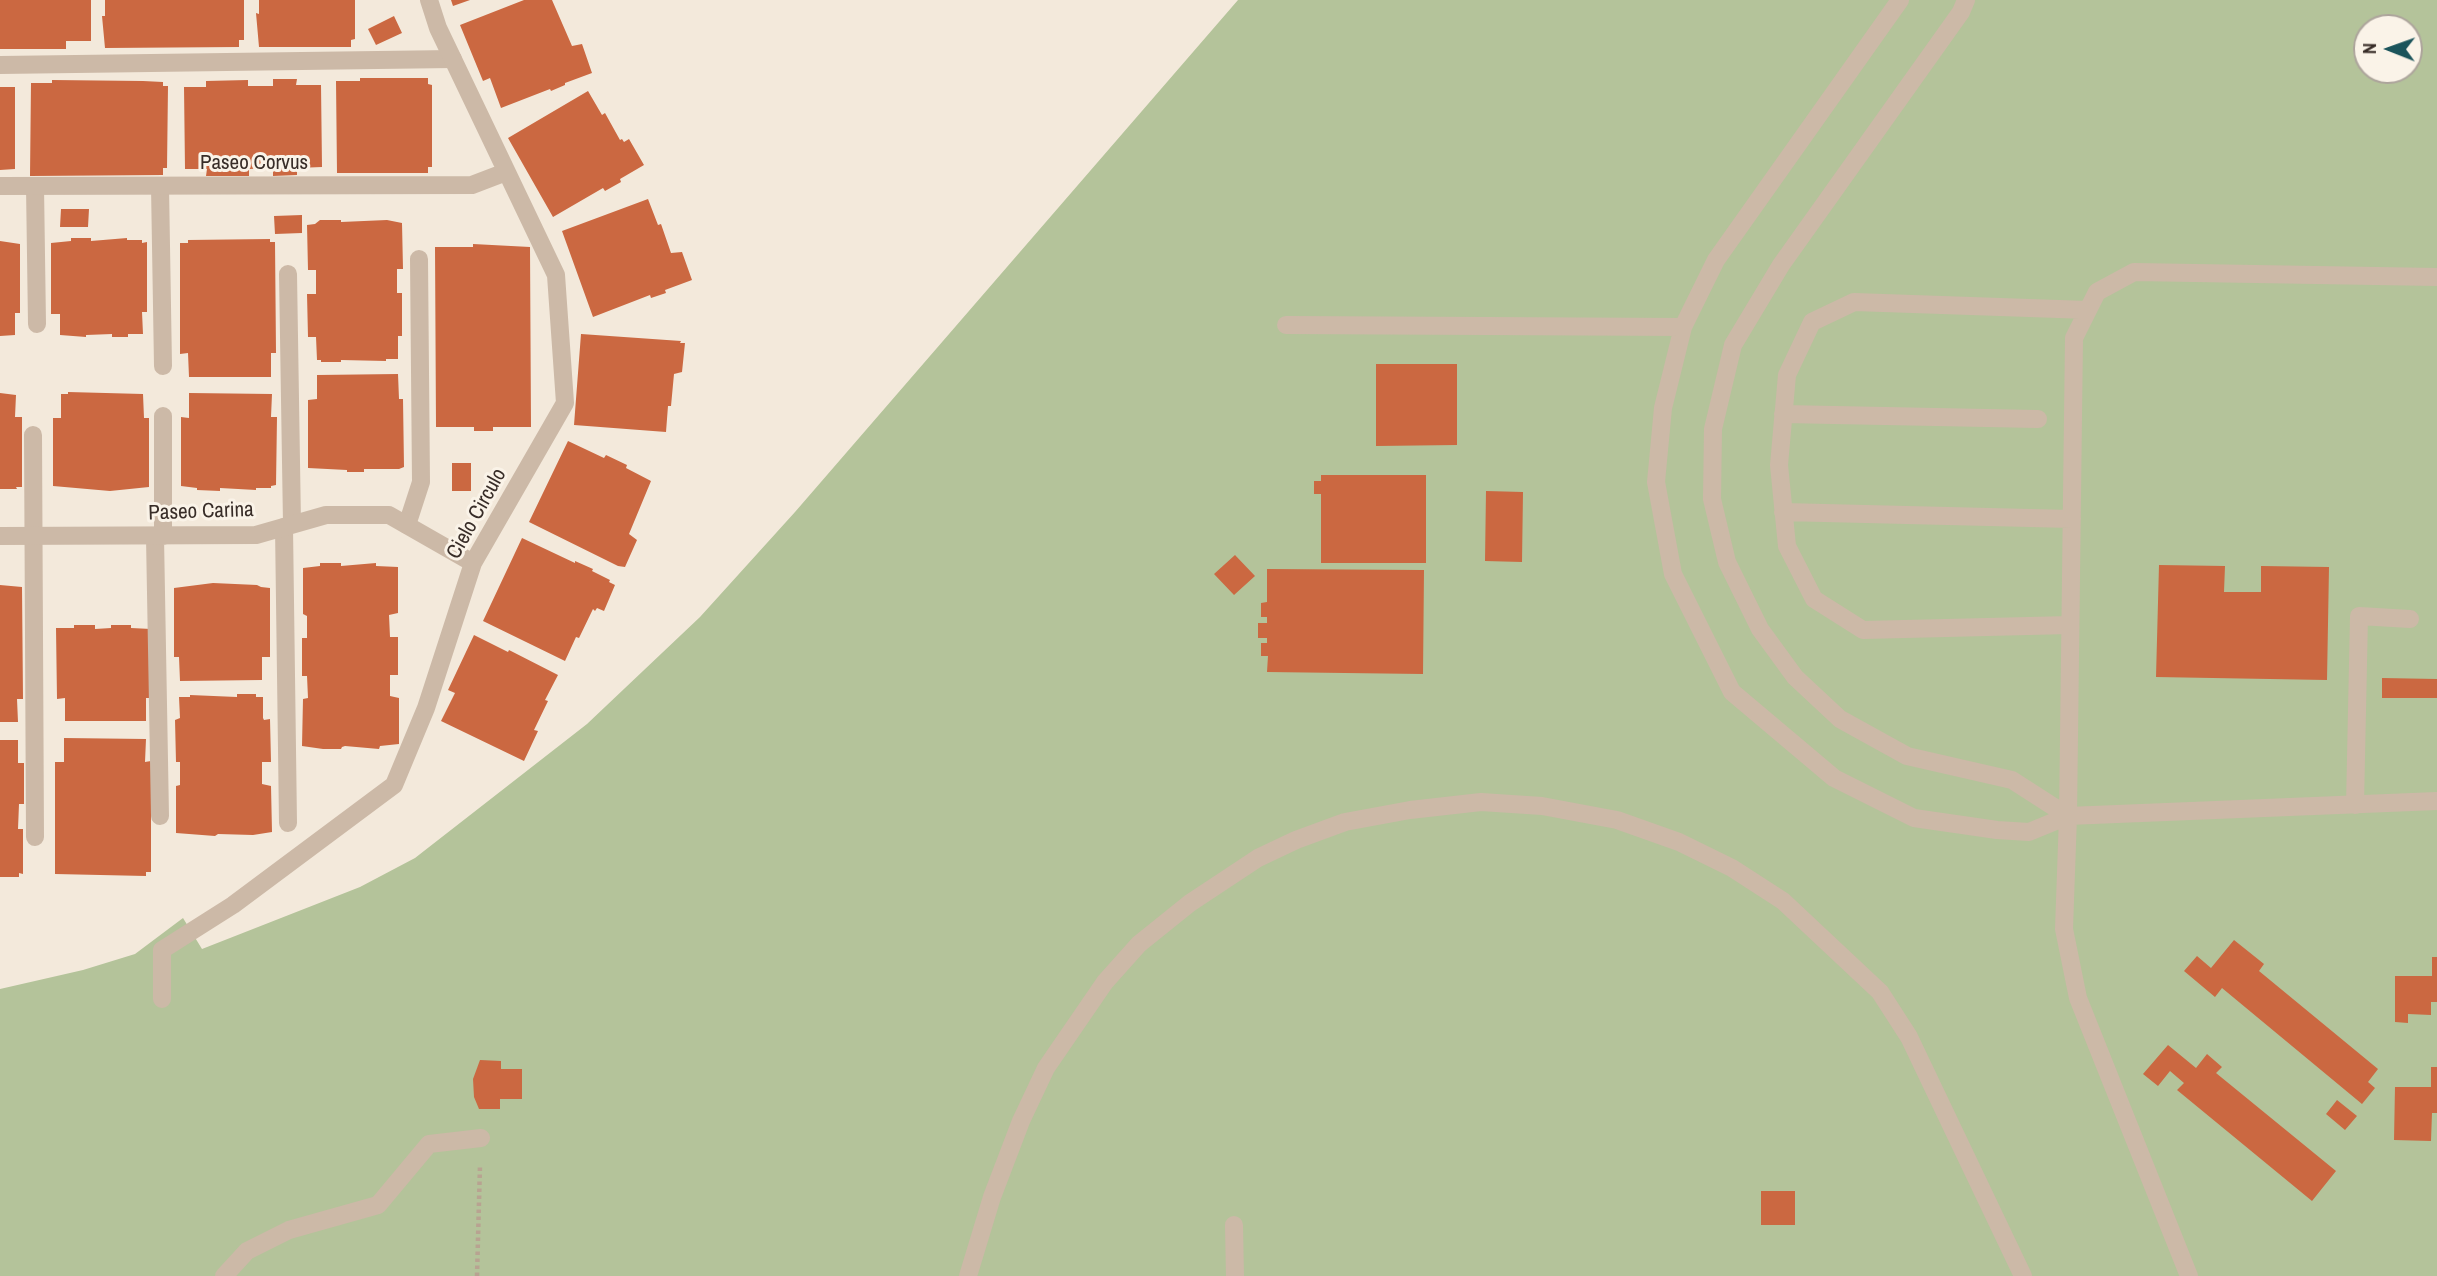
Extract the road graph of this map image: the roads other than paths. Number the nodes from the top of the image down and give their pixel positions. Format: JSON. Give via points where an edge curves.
{"nodes":[{"id":1,"x":429,"y":0,"type":"edge"},
{"id":2,"x":1900,"y":0,"type":"edge"},
{"id":3,"x":1966,"y":0,"type":"edge"},
{"id":4,"x":453,"y":59,"type":"junction"},
{"id":5,"x":0,"y":65,"type":"edge"},
{"id":6,"x":506,"y":172,"type":"junction"},
{"id":7,"x":0,"y":186,"type":"edge"},
{"id":8,"x":35,"y":186,"type":"junction"},
{"id":9,"x":160,"y":186,"type":"junction"},
{"id":10,"x":419,"y":259,"type":"dead end"},
{"id":11,"x":288,"y":274,"type":"dead end"},
{"id":12,"x":2437,"y":277,"type":"edge"},
{"id":13,"x":2088,"y":310,"type":"junction"},
{"id":14,"x":37,"y":324,"type":"dead end"},
{"id":15,"x":1286,"y":326,"type":"dead end"},
{"id":16,"x":1683,"y":327,"type":"junction"},
{"id":17,"x":163,"y":366,"type":"dead end"},
{"id":18,"x":1783,"y":414,"type":"junction"},
{"id":19,"x":163,"y":416,"type":"dead end"},
{"id":20,"x":2038,"y":419,"type":"dead end"},
{"id":21,"x":33,"y":435,"type":"dead end"},
{"id":22,"x":1783,"y":512,"type":"junction"},
{"id":23,"x":2071,"y":519,"type":"junction"},
{"id":24,"x":288,"y":525,"type":"junction"},
{"id":25,"x":407,"y":525,"type":"junction"},
{"id":26,"x":0,"y":536,"type":"edge"},
{"id":27,"x":159,"y":536,"type":"junction"},
{"id":28,"x":33,"y":537,"type":"junction"},
{"id":29,"x":473,"y":563,"type":"junction"},
{"id":30,"x":2410,"y":619,"type":"dead end"},
{"id":31,"x":2070,"y":625,"type":"junction"},
{"id":32,"x":2437,"y":802,"type":"edge"},
{"id":33,"x":2356,"y":805,"type":"junction"},
{"id":34,"x":160,"y":816,"type":"dead end"},
{"id":35,"x":2068,"y":816,"type":"junction"},
{"id":36,"x":288,"y":823,"type":"dead end"},
{"id":37,"x":36,"y":837,"type":"dead end"},
{"id":38,"x":162,"y":999,"type":"dead end"},
{"id":39,"x":481,"y":1138,"type":"road end"},
{"id":40,"x":1234,"y":1225,"type":"dead end"},
{"id":41,"x":224,"y":1276,"type":"edge"},
{"id":42,"x":968,"y":1276,"type":"edge"},
{"id":43,"x":1235,"y":1276,"type":"edge"},
{"id":44,"x":2023,"y":1276,"type":"edge"},
{"id":45,"x":2189,"y":1276,"type":"edge"}],
"edges":[{"from":1,"to":4,"type":"street","name":"Cielo Circulo"},
{"from":2,"to":16,"type":"street","via":[[1716,260]]},
{"from":3,"to":35,"type":"street","via":[[1781,265],[1733,345],[1713,429],[1712,499],[1727,562],[1760,629],[1795,677],[1840,719],[1907,756],[2012,780]]},
{"from":4,"to":5,"type":"street"},
{"from":4,"to":6,"type":"street","name":"Cielo Circulo"},
{"from":6,"to":9,"type":"street","name":"Paseo Corvus","via":[[472,185]]},
{"from":6,"to":29,"type":"street","name":"Cielo Circulo","via":[[556,275],[565,403]]},
{"from":7,"to":8,"type":"street","name":"Paseo Corvus"},
{"from":8,"to":9,"type":"street","name":"Paseo Corvus"},
{"from":8,"to":14,"type":"street"},
{"from":9,"to":17,"type":"street"},
{"from":10,"to":25,"type":"street","via":[[421,482]]},
{"from":11,"to":24,"type":"street"},
{"from":12,"to":13,"type":"street","via":[[2134,272],[2097,292]]},
{"from":13,"to":18,"type":"street","via":[[1854,302],[1812,322],[1787,375]]},
{"from":13,"to":23,"type":"street","via":[[2074,338]]},
{"from":15,"to":16,"type":"street"},
{"from":16,"to":35,"type":"street","via":[[1662,408],[1656,482],[1673,573],[1732,692],[1833,778],[1914,818],[2029,832]]},
{"from":18,"to":20,"type":"street"},
{"from":18,"to":22,"type":"street","via":[[1779,465]]},
{"from":19,"to":27,"type":"street"},
{"from":21,"to":28,"type":"street"},
{"from":22,"to":23,"type":"street"},
{"from":22,"to":31,"type":"street","via":[[1787,546],[1814,599],[1863,629]]},
{"from":23,"to":31,"type":"street"},
{"from":24,"to":25,"type":"street","name":"Paseo Carina","via":[[326,515],[389,515]]},
{"from":24,"to":27,"type":"street","name":"Paseo Carina","via":[[256,535]]},
{"from":24,"to":36,"type":"street"},
{"from":25,"to":29,"type":"street","name":"Paseo Carina"},
{"from":26,"to":28,"type":"street","name":"Paseo Carina"},
{"from":27,"to":28,"type":"street","name":"Paseo Carina"},
{"from":27,"to":34,"type":"street"},
{"from":28,"to":37,"type":"street"},
{"from":29,"to":38,"type":"street","name":"Cielo Circulo","via":[[426,708],[394,785],[233,905],[162,950]]},
{"from":30,"to":33,"type":"street","via":[[2359,616]]},
{"from":31,"to":35,"type":"street"},
{"from":32,"to":33,"type":"street"},
{"from":33,"to":35,"type":"street"},
{"from":35,"to":45,"type":"street","via":[[2064,929],[2077,998]]},
{"from":39,"to":41,"type":"street","via":[[429,1144],[378,1205],[289,1230],[247,1251]]},
{"from":40,"to":43,"type":"street"},
{"from":42,"to":44,"type":"street","via":[[992,1197],[1046,1068],[1105,982],[1139,944],[1190,903],[1258,858],[1296,840],[1345,822],[1481,802],[1542,806],[1617,820],[1732,867],[1783,901],[1880,992],[1909,1037]]}]}
